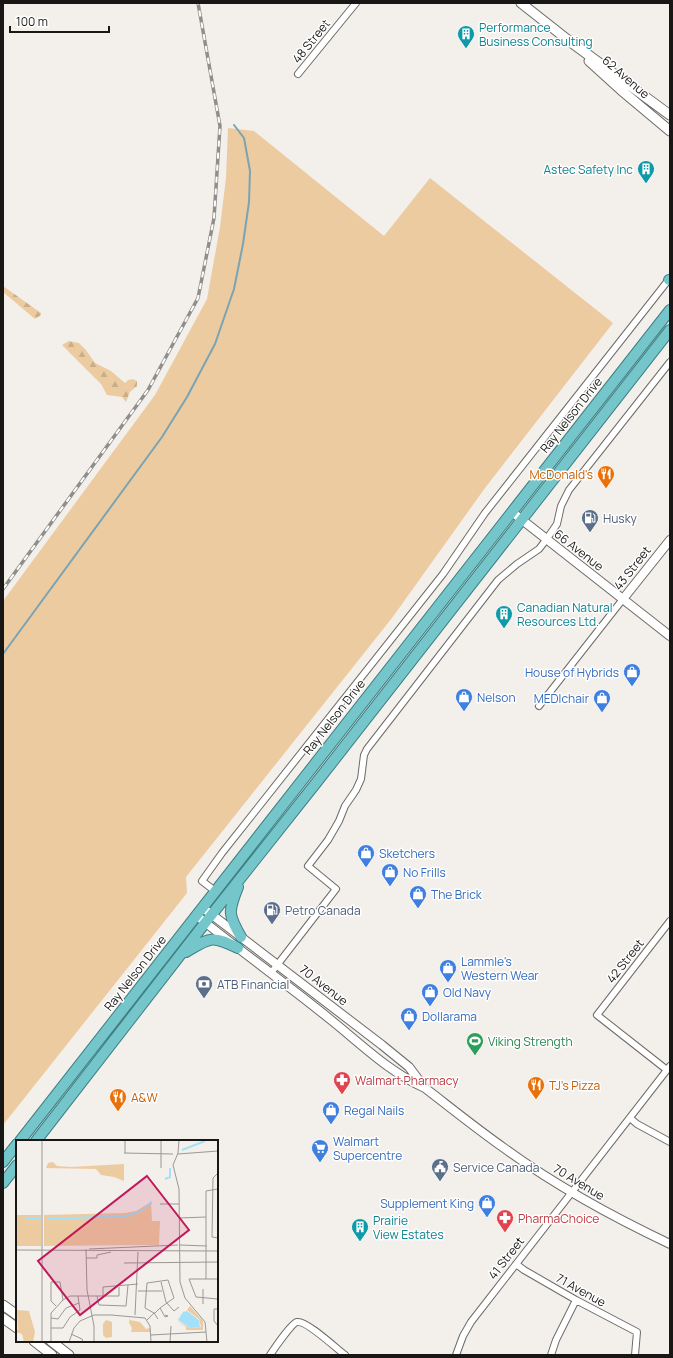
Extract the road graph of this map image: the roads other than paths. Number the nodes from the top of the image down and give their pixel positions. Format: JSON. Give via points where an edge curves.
{"nodes":[{"id":1,"x":356,"y":3,"type":"edge"},
{"id":2,"x":521,"y":3,"type":"edge"},
{"id":3,"x":568,"y":40,"type":"junction"},
{"id":4,"x":298,"y":74,"type":"dead end"},
{"id":5,"x":670,"y":115,"type":"edge"},
{"id":6,"x":670,"y":131,"type":"edge"},
{"id":7,"x":670,"y":279,"type":"edge"},
{"id":8,"x":670,"y":310,"type":"edge"},
{"id":9,"x":670,"y":330,"type":"edge"},
{"id":10,"x":670,"y":362,"type":"edge"},
{"id":11,"x":512,"y":512,"type":"junction"},
{"id":12,"x":521,"y":519,"type":"junction"},
{"id":13,"x":546,"y":540,"type":"junction"},
{"id":14,"x":670,"y":540,"type":"edge"},
{"id":15,"x":623,"y":599,"type":"junction"},
{"id":16,"x":670,"y":636,"type":"edge"},
{"id":17,"x":539,"y":706,"type":"dead end"},
{"id":18,"x":244,"y":874,"type":"junction"},
{"id":19,"x":215,"y":891,"type":"junction"},
{"id":20,"x":202,"y":907,"type":"junction"},
{"id":21,"x":196,"y":915,"type":"junction"},
{"id":22,"x":212,"y":915,"type":"junction"},
{"id":23,"x":670,"y":921,"type":"edge"},
{"id":24,"x":205,"y":923,"type":"junction"},
{"id":25,"x":242,"y":937,"type":"junction"},
{"id":26,"x":238,"y":948,"type":"junction"},
{"id":27,"x":181,"y":955,"type":"junction"},
{"id":28,"x":278,"y":964,"type":"junction"},
{"id":29,"x":271,"y":973,"type":"junction"},
{"id":30,"x":668,"y":1068,"type":"edge"},
{"id":31,"x":424,"y":1088,"type":"junction"},
{"id":32,"x":630,"y":1118,"type":"junction"},
{"id":33,"x":21,"y":1140,"type":"edge"},
{"id":34,"x":37,"y":1140,"type":"edge"},
{"id":35,"x":670,"y":1142,"type":"edge"},
{"id":36,"x":16,"y":1145,"type":"edge"},
{"id":37,"x":3,"y":1162,"type":"edge"},
{"id":38,"x":16,"y":1167,"type":"edge"},
{"id":39,"x":3,"y":1183,"type":"edge"},
{"id":40,"x":572,"y":1192,"type":"junction"},
{"id":41,"x":670,"y":1244,"type":"edge"},
{"id":42,"x":516,"y":1264,"type":"junction"},
{"id":43,"x":576,"y":1300,"type":"junction"},
{"id":44,"x":3,"y":1305,"type":"edge"},
{"id":45,"x":16,"y":1314,"type":"edge"},
{"id":46,"x":3,"y":1318,"type":"edge"},
{"id":47,"x":16,"y":1327,"type":"edge"},
{"id":48,"x":35,"y":1342,"type":"edge"},
{"id":49,"x":52,"y":1342,"type":"edge"},
{"id":50,"x":52,"y":1355,"type":"edge"},
{"id":51,"x":69,"y":1355,"type":"edge"},
{"id":52,"x":270,"y":1355,"type":"edge"},
{"id":53,"x":345,"y":1355,"type":"edge"},
{"id":54,"x":456,"y":1355,"type":"edge"},
{"id":55,"x":551,"y":1355,"type":"edge"},
{"id":56,"x":635,"y":1355,"type":"edge"}],
"edges":[{"from":1,"to":4,"type":"street","name":"48 Street"},
{"from":2,"to":3,"type":"main road","name":"62 Avenue"},
{"from":3,"to":5,"type":"main road","name":"62 Avenue"},
{"from":3,"to":6,"type":"main road","name":"62 Avenue","via":[[600,72]]},
{"from":7,"to":19,"type":"street","via":[[485,513],[443,574],[222,853],[202,881]]},
{"from":8,"to":11,"type":"highway","name":"Ray Nelson Drive"},
{"from":9,"to":12,"type":"highway","name":"Ray Nelson Drive"},
{"from":10,"to":13,"type":"street","via":[[569,490],[561,506],[557,524]]},
{"from":11,"to":12,"type":"street","name":"66 Avenue"},
{"from":11,"to":19,"type":"highway","name":"Ray Nelson Drive"},
{"from":12,"to":13,"type":"street","name":"66 Avenue"},
{"from":12,"to":18,"type":"highway","name":"Ray Nelson Drive"},
{"from":13,"to":15,"type":"street","name":"66 Avenue"},
{"from":13,"to":28,"type":"street","via":[[539,549],[498,580],[367,749],[356,790],[328,840],[308,866],[336,889]]},
{"from":14,"to":15,"type":"street","name":"43 Street"},
{"from":15,"to":16,"type":"street","name":"66 Avenue"},
{"from":15,"to":17,"type":"street","name":"43 Street"},
{"from":18,"to":22,"type":"highway","name":"Ray Nelson Drive"},
{"from":18,"to":25,"type":"highway","via":[[230,910],[231,918]]},
{"from":19,"to":20,"type":"highway","name":"Ray Nelson Drive"},
{"from":20,"to":21,"type":"highway","name":"Ray Nelson Drive"},
{"from":20,"to":22,"type":"street","name":"70 Avenue"},
{"from":21,"to":24,"type":"street","name":"70 Avenue"},
{"from":21,"to":33,"type":"highway","name":"Ray Nelson Drive"},
{"from":22,"to":24,"type":"highway","name":"Ray Nelson Drive"},
{"from":22,"to":25,"type":"street","name":"70 Avenue"},
{"from":23,"to":30,"type":"street","name":"42 Street","via":[[597,1015]]},
{"from":24,"to":26,"type":"street","name":"70 Avenue"},
{"from":24,"to":27,"type":"highway","name":"Ray Nelson Drive"},
{"from":25,"to":28,"type":"street","name":"70 Avenue"},
{"from":26,"to":27,"type":"highway","via":[[212,939]]},
{"from":26,"to":29,"type":"street","name":"70 Avenue"},
{"from":27,"to":34,"type":"highway","name":"Ray Nelson Drive"},
{"from":28,"to":29,"type":"street"},
{"from":28,"to":31,"type":"street","name":"70 Avenue","via":[[409,1067]]},
{"from":29,"to":31,"type":"street","name":"70 Avenue","via":[[396,1073]]},
{"from":30,"to":32,"type":"street","name":"41 Street"},
{"from":31,"to":40,"type":"street","name":"70 Avenue","via":[[505,1149]]},
{"from":32,"to":35,"type":"street"},
{"from":32,"to":40,"type":"street","name":"41 Street"},
{"from":36,"to":37,"type":"highway"},
{"from":38,"to":39,"type":"highway"},
{"from":40,"to":41,"type":"street","name":"70 Avenue","via":[[624,1222]]},
{"from":40,"to":42,"type":"street","name":"41 Street"},
{"from":42,"to":43,"type":"street","name":"71 Avenue"},
{"from":42,"to":54,"type":"street","name":"41 Street","via":[[471,1322]]},
{"from":43,"to":55,"type":"street"},
{"from":43,"to":56,"type":"street","name":"71 Avenue","via":[[637,1332]]},
{"from":44,"to":45,"type":"main road"},
{"from":46,"to":47,"type":"main road"},
{"from":48,"to":50,"type":"main road"},
{"from":49,"to":51,"type":"main road"},
{"from":52,"to":53,"type":"street","via":[[296,1323],[302,1322]]}]}
